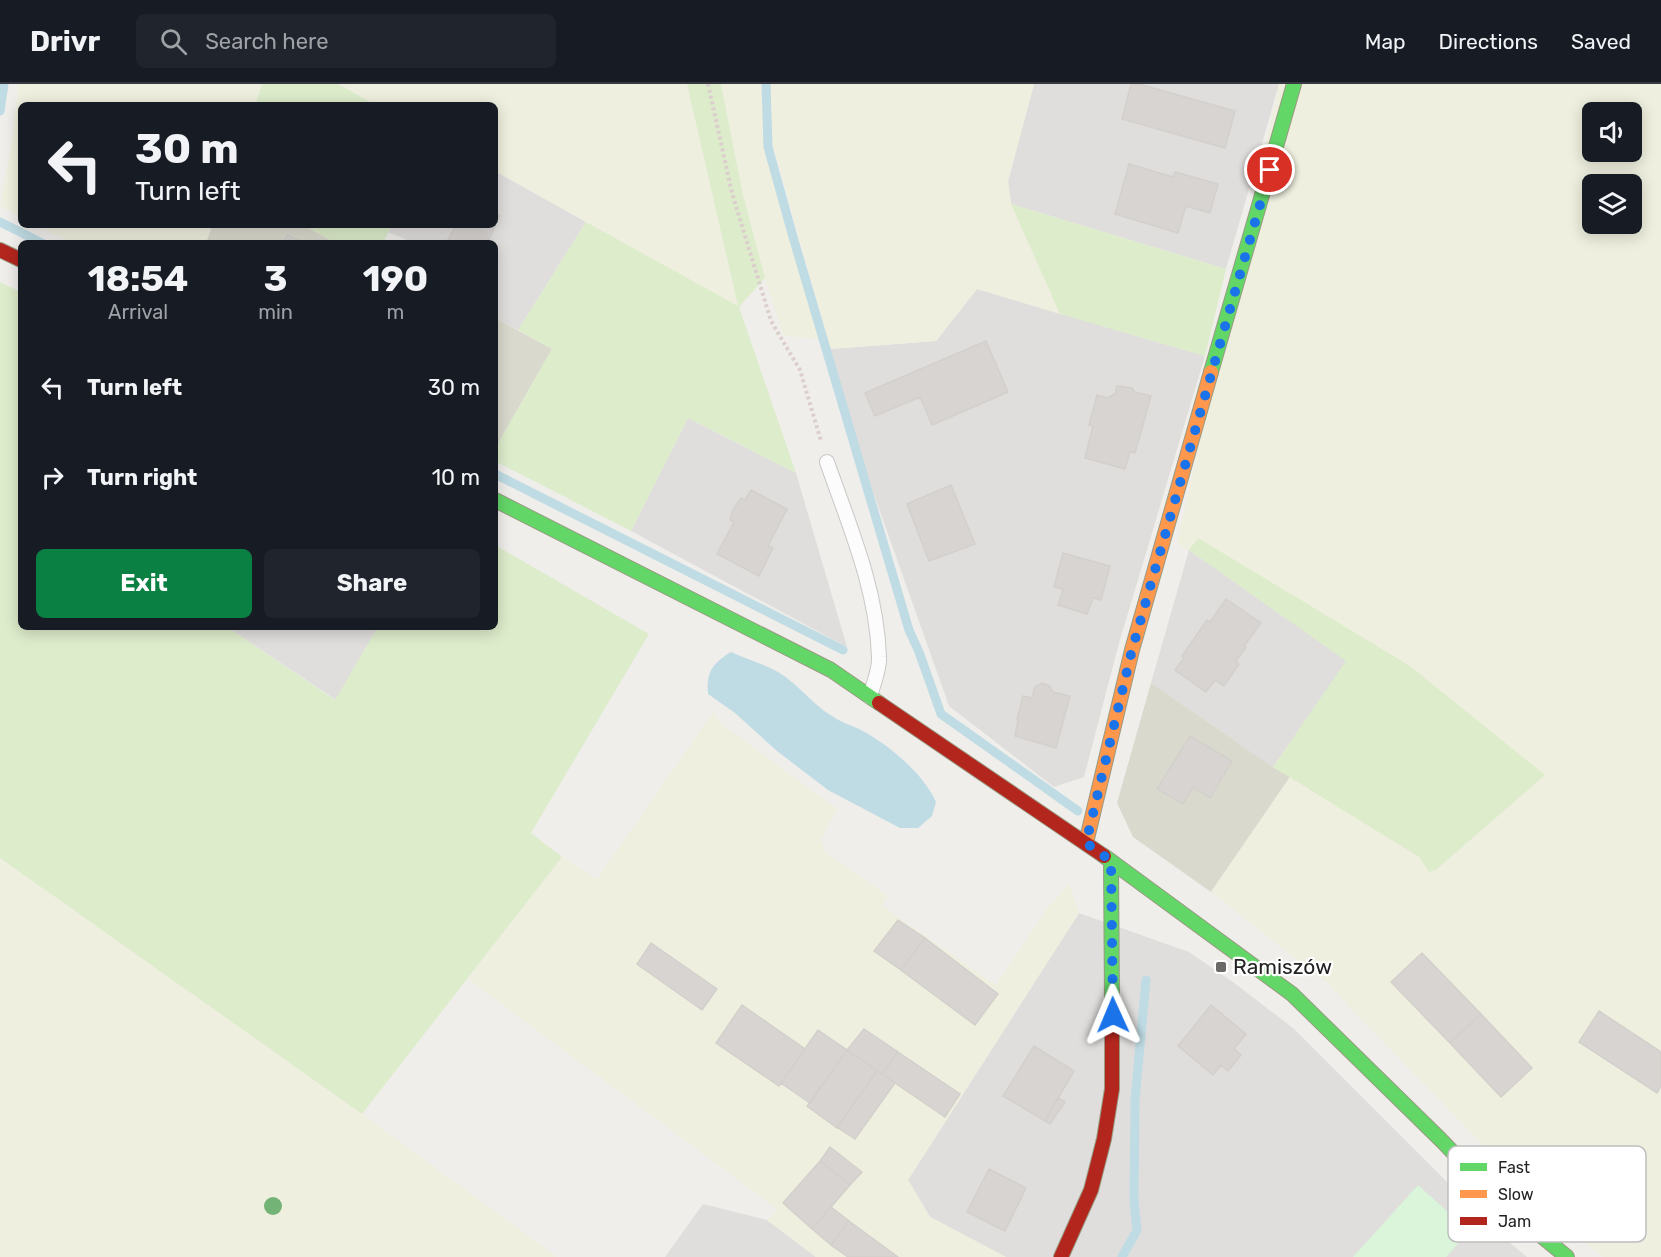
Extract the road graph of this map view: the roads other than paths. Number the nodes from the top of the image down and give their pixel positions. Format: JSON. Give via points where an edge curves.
{"nodes":[{"id":1,"x":1294,"y":84,"type":"edge"},
{"id":2,"x":0,"y":250,"type":"edge"},
{"id":3,"x":18,"y":259,"type":"edge"},
{"id":4,"x":827,"y":462,"type":"road end"},
{"id":5,"x":498,"y":502,"type":"edge"},
{"id":6,"x":870,"y":697,"type":"junction"},
{"id":7,"x":1086,"y":843,"type":"junction"},
{"id":8,"x":1111,"y":861,"type":"junction"},
{"id":9,"x":1448,"y":1147,"type":"edge"},
{"id":10,"x":1549,"y":1242,"type":"edge"},
{"id":11,"x":1061,"y":1257,"type":"edge"},
{"id":12,"x":1567,"y":1257,"type":"edge"}],
"edges":[{"from":1,"to":7,"type":"street","via":[[1132,650]]},
{"from":2,"to":3,"type":"street"},
{"from":4,"to":6,"type":"lane","via":[[873,601],[880,659]]},
{"from":5,"to":6,"type":"street","via":[[831,670]]},
{"from":6,"to":7,"type":"street"},
{"from":7,"to":8,"type":"street"},
{"from":8,"to":9,"type":"street","via":[[1293,994]]},
{"from":8,"to":11,"type":"street","via":[[1112,1089],[1091,1190]]},
{"from":10,"to":12,"type":"street"}]}
